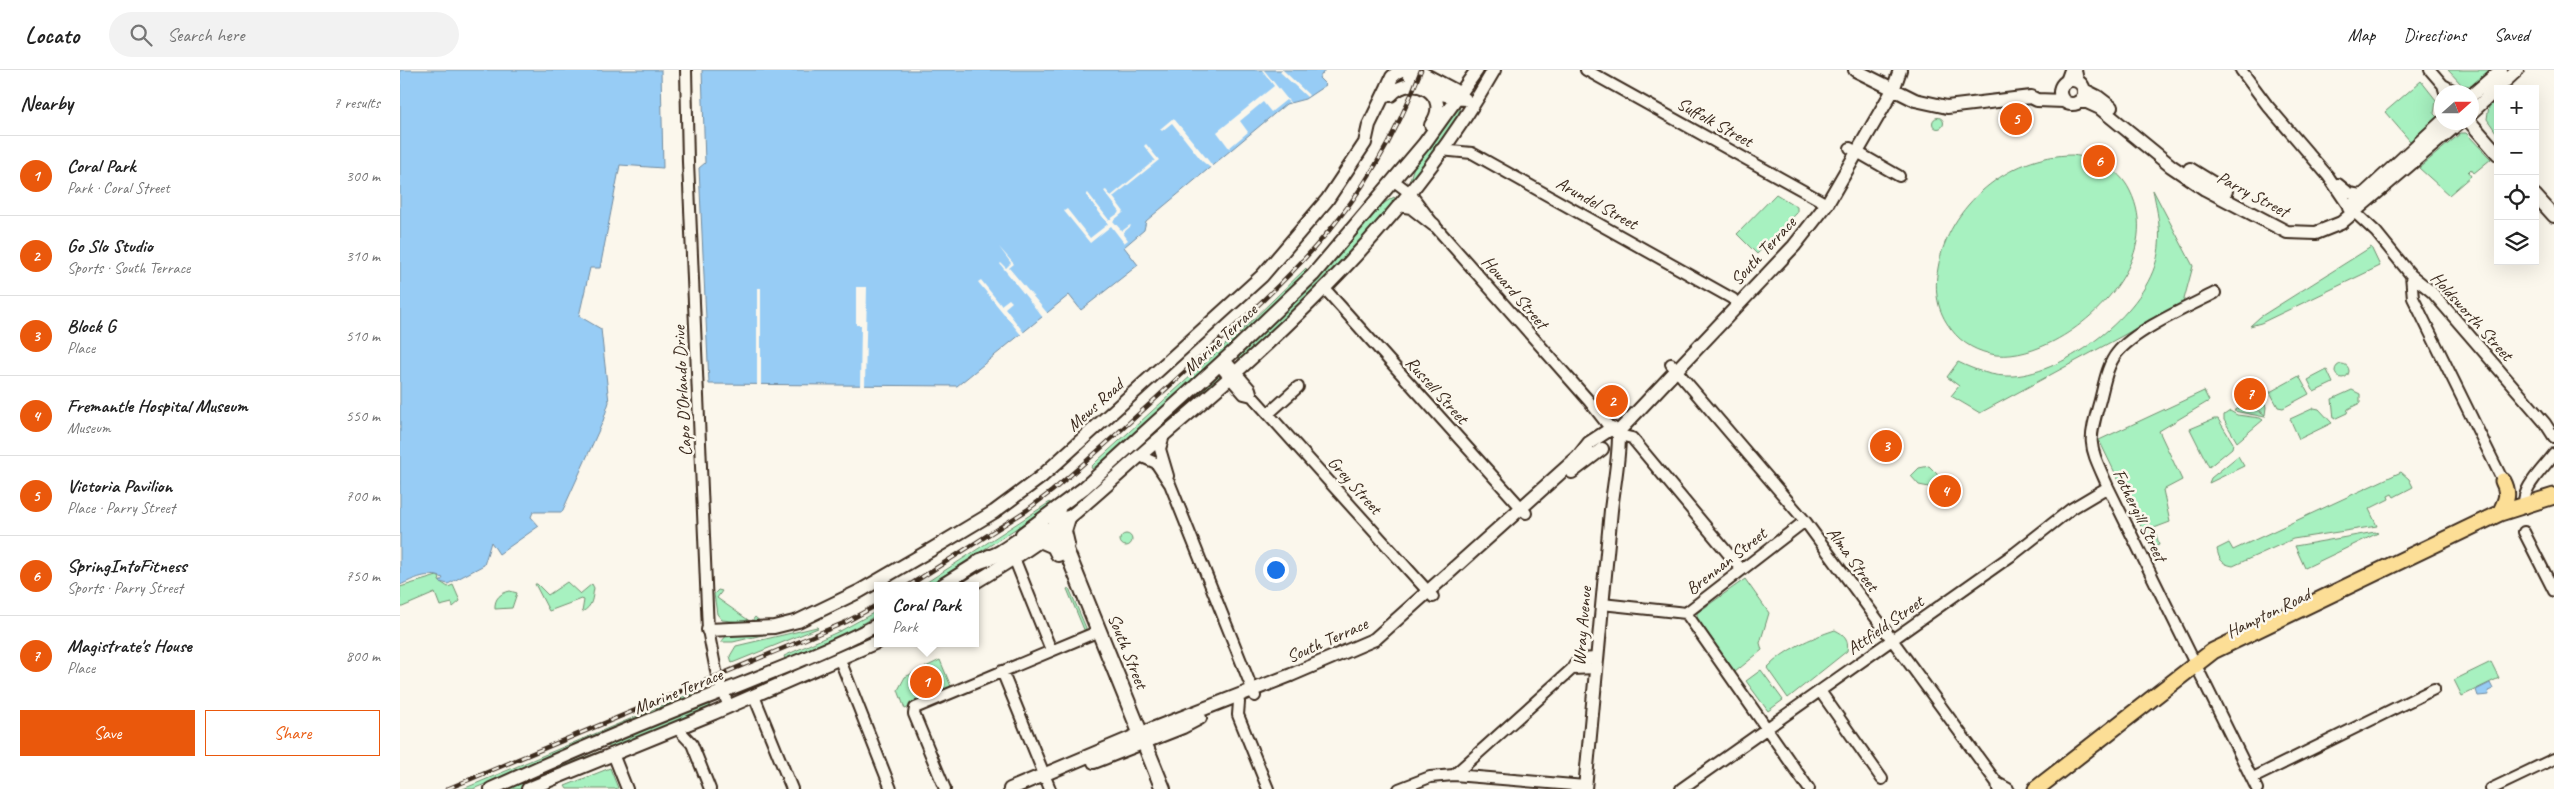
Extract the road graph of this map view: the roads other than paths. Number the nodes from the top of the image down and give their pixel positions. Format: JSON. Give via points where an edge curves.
{"nodes":[{"id":1,"x":686,"y":70,"type":"edge"},
{"id":2,"x":1407,"y":70,"type":"edge"},
{"id":3,"x":1477,"y":70,"type":"edge"},
{"id":4,"x":1586,"y":70,"type":"edge"},
{"id":5,"x":1855,"y":70,"type":"edge"},
{"id":6,"x":1892,"y":70,"type":"edge"},
{"id":7,"x":1900,"y":70,"type":"edge"},
{"id":8,"x":2242,"y":70,"type":"edge"},
{"id":9,"x":2430,"y":70,"type":"edge"},
{"id":10,"x":2501,"y":70,"type":"edge"},
{"id":11,"x":2517,"y":70,"type":"edge"},
{"id":12,"x":1493,"y":72,"type":"edge"},
{"id":13,"x":2074,"y":83,"type":"edge"},
{"id":14,"x":2442,"y":85,"type":"edge"},
{"id":15,"x":1424,"y":89,"type":"junction"},
{"id":16,"x":1889,"y":89,"type":"junction"},
{"id":17,"x":2479,"y":89,"type":"edge"},
{"id":18,"x":1391,"y":95,"type":"junction"},
{"id":19,"x":1457,"y":95,"type":"junction"},
{"id":20,"x":2031,"y":97,"type":"junction"},
{"id":21,"x":2479,"y":105,"type":"edge"},
{"id":22,"x":1464,"y":119,"type":"junction"},
{"id":23,"x":2479,"y":120,"type":"edge"},
{"id":24,"x":2434,"y":130,"type":"edge"},
{"id":25,"x":2450,"y":130,"type":"edge"},
{"id":26,"x":2477,"y":130,"type":"edge"},
{"id":27,"x":1368,"y":136,"type":"junction"},
{"id":28,"x":2494,"y":137,"type":"edge"},
{"id":29,"x":1424,"y":144,"type":"junction"},
{"id":30,"x":2494,"y":149,"type":"edge"},
{"id":31,"x":1440,"y":150,"type":"junction"},
{"id":32,"x":1854,"y":150,"type":"junction"},
{"id":33,"x":1899,"y":176,"type":"dead end"},
{"id":34,"x":2331,"y":179,"type":"junction"},
{"id":35,"x":1394,"y":181,"type":"junction"},
{"id":36,"x":1410,"y":193,"type":"junction"},
{"id":37,"x":2539,"y":199,"type":"edge"},
{"id":38,"x":1824,"y":202,"type":"junction"},
{"id":39,"x":1399,"y":205,"type":"junction"},
{"id":40,"x":2356,"y":205,"type":"junction"},
{"id":41,"x":2554,"y":216,"type":"edge"},
{"id":42,"x":1434,"y":225,"type":"junction"},
{"id":43,"x":2411,"y":275,"type":"junction"},
{"id":44,"x":1324,"y":289,"type":"junction"},
{"id":45,"x":2215,"y":293,"type":"dead end"},
{"id":46,"x":1733,"y":299,"type":"junction"},
{"id":47,"x":1222,"y":363,"type":"junction"},
{"id":48,"x":1673,"y":367,"type":"junction"},
{"id":49,"x":1234,"y":376,"type":"junction"},
{"id":50,"x":1298,"y":387,"type":"dead end"},
{"id":51,"x":1268,"y":414,"type":"junction"},
{"id":52,"x":2545,"y":423,"type":"junction"},
{"id":53,"x":2554,"y":429,"type":"edge"},
{"id":54,"x":1613,"y":433,"type":"junction"},
{"id":55,"x":1164,"y":435,"type":"junction"},
{"id":56,"x":2554,"y":438,"type":"edge"},
{"id":57,"x":1605,"y":450,"type":"junction"},
{"id":58,"x":2554,"y":454,"type":"edge"},
{"id":59,"x":1140,"y":456,"type":"junction"},
{"id":60,"x":1616,"y":467,"type":"junction"},
{"id":61,"x":2503,"y":481,"type":"joint"},
{"id":62,"x":1170,"y":484,"type":"junction"},
{"id":63,"x":2108,"y":487,"type":"junction"},
{"id":64,"x":2554,"y":496,"type":"edge"},
{"id":65,"x":2554,"y":504,"type":"edge"},
{"id":66,"x":2530,"y":506,"type":"junction"},
{"id":67,"x":1524,"y":511,"type":"junction"},
{"id":68,"x":2500,"y":513,"type":"junction"},
{"id":69,"x":1063,"y":514,"type":"junction"},
{"id":70,"x":1804,"y":521,"type":"junction"},
{"id":71,"x":1054,"y":530,"type":"junction"},
{"id":72,"x":2524,"y":532,"type":"dead end"},
{"id":73,"x":1040,"y":540,"type":"junction"},
{"id":74,"x":1014,"y":558,"type":"junction"},
{"id":75,"x":980,"y":561,"type":"junction"},
{"id":76,"x":1067,"y":561,"type":"junction"},
{"id":77,"x":1741,"y":569,"type":"junction"},
{"id":78,"x":875,"y":582,"type":"edge"},
{"id":79,"x":948,"y":582,"type":"edge"},
{"id":80,"x":975,"y":582,"type":"edge"},
{"id":81,"x":874,"y":583,"type":"edge"},
{"id":82,"x":2554,"y":591,"type":"edge"},
{"id":83,"x":1431,"y":594,"type":"junction"},
{"id":84,"x":1602,"y":604,"type":"junction"},
{"id":85,"x":1686,"y":612,"type":"junction"},
{"id":86,"x":874,"y":627,"type":"edge"},
{"id":87,"x":708,"y":630,"type":"junction"},
{"id":88,"x":1095,"y":632,"type":"junction"},
{"id":89,"x":1892,"y":640,"type":"junction"},
{"id":90,"x":874,"y":643,"type":"edge"},
{"id":91,"x":1049,"y":645,"type":"dead end"},
{"id":92,"x":840,"y":660,"type":"junction"},
{"id":93,"x":1597,"y":663,"type":"junction"},
{"id":94,"x":2197,"y":668,"type":"junction"},
{"id":95,"x":1002,"y":671,"type":"junction"},
{"id":96,"x":2434,"y":689,"type":"dead end"},
{"id":97,"x":722,"y":691,"type":"junction"},
{"id":98,"x":1820,"y":691,"type":"junction"},
{"id":99,"x":1254,"y":693,"type":"junction"},
{"id":100,"x":754,"y":696,"type":"junction"},
{"id":101,"x":1239,"y":702,"type":"junction"},
{"id":102,"x":729,"y":707,"type":"junction"},
{"id":103,"x":677,"y":728,"type":"junction"},
{"id":104,"x":1765,"y":728,"type":"junction"},
{"id":105,"x":1138,"y":740,"type":"junction"},
{"id":106,"x":613,"y":754,"type":"junction"},
{"id":107,"x":2554,"y":759,"type":"edge"},
{"id":108,"x":550,"y":764,"type":"junction"},
{"id":109,"x":1454,"y":775,"type":"junction"},
{"id":110,"x":1882,"y":779,"type":"dead end"},
{"id":111,"x":1046,"y":782,"type":"edge"},
{"id":112,"x":1997,"y":786,"type":"edge"},
{"id":113,"x":2255,"y":786,"type":"edge"},
{"id":114,"x":1585,"y":788,"type":"edge"},
{"id":115,"x":491,"y":789,"type":"edge"},
{"id":116,"x":528,"y":789,"type":"edge"},
{"id":117,"x":627,"y":789,"type":"edge"},
{"id":118,"x":710,"y":789,"type":"edge"},
{"id":119,"x":792,"y":789,"type":"edge"},
{"id":120,"x":891,"y":789,"type":"edge"},
{"id":121,"x":945,"y":789,"type":"edge"},
{"id":122,"x":1010,"y":789,"type":"edge"},
{"id":123,"x":1026,"y":789,"type":"edge"},
{"id":124,"x":1154,"y":789,"type":"edge"},
{"id":125,"x":1163,"y":789,"type":"edge"},
{"id":126,"x":1268,"y":789,"type":"edge"},
{"id":127,"x":1399,"y":789,"type":"edge"},
{"id":128,"x":1681,"y":789,"type":"edge"},
{"id":129,"x":1809,"y":789,"type":"edge"},
{"id":130,"x":2008,"y":789,"type":"edge"},
{"id":131,"x":2036,"y":789,"type":"edge"},
{"id":132,"x":2050,"y":789,"type":"edge"},
{"id":133,"x":2492,"y":789,"type":"edge"}],
"edges":[{"from":1,"to":87,"type":"street","name":"Capo D'Orlando Drive"},
{"from":2,"to":18,"type":"street"},
{"from":2,"to":19,"type":"street"},
{"from":2,"to":27,"type":"street","name":"Mews Road","via":[[1389,82],[1369,125]]},
{"from":3,"to":19,"type":"street","name":"Marine Terrace"},
{"from":4,"to":38,"type":"street","name":"Suffolk Street"},
{"from":5,"to":16,"type":"street"},
{"from":6,"to":16,"type":"street","name":"South Terrace"},
{"from":7,"to":16,"type":"street","name":"South Terrace"},
{"from":8,"to":34,"type":"street","name":"Holdsworth Street"},
{"from":9,"to":14,"type":"street"},
{"from":10,"to":17,"type":"street"},
{"from":11,"to":21,"type":"street"},
{"from":12,"to":19,"type":"street","via":[[1471,97]]},
{"from":12,"to":22,"type":"street","name":"Marine Terrace"},
{"from":13,"to":20,"type":"street"},
{"from":13,"to":20,"type":"street","via":[[2069,103]]},
{"from":13,"to":40,"type":"street","name":"Parry Street","via":[[2098,97],[2171,157],[2287,225],[2305,228],[2323,225]]},
{"from":15,"to":18,"type":"street","via":[[1406,85]]},
{"from":15,"to":19,"type":"street"},
{"from":15,"to":29,"type":"street","via":[[1435,96],[1439,107]]},
{"from":16,"to":20,"type":"street","via":[[1915,100],[1946,107]]},
{"from":16,"to":32,"type":"street","name":"South Terrace"},
{"from":18,"to":27,"type":"street"},
{"from":19,"to":22,"type":"street"},
{"from":19,"to":29,"type":"street","name":"Marine Terrace"},
{"from":22,"to":31,"type":"street","name":"Marine Terrace"},
{"from":23,"to":28,"type":"street"},
{"from":24,"to":40,"type":"street","name":"Parry Street"},
{"from":25,"to":40,"type":"street","name":"Parry Street"},
{"from":26,"to":30,"type":"street"},
{"from":27,"to":78,"type":"street","name":"Mews Road","via":[[1327,200],[1262,276],[1041,477],[994,512]]},
{"from":29,"to":35,"type":"street","name":"Marine Terrace"},
{"from":31,"to":36,"type":"street","name":"Marine Terrace"},
{"from":31,"to":46,"type":"street","name":"Arundel Street","via":[[1472,153]]},
{"from":32,"to":33,"type":"street"},
{"from":32,"to":38,"type":"street","name":"South Terrace"},
{"from":34,"to":40,"type":"street","name":"Holdsworth Street"},
{"from":34,"to":40,"type":"street","name":"Holdsworth Street","via":[[2349,193]]},
{"from":35,"to":36,"type":"street","name":"Howard Street"},
{"from":35,"to":47,"type":"street","name":"Marine Terrace","via":[[1313,275]]},
{"from":36,"to":39,"type":"street","name":"Marine Terrace"},
{"from":36,"to":42,"type":"street","name":"Howard Street"},
{"from":37,"to":41,"type":"street"},
{"from":38,"to":46,"type":"street","name":"South Terrace"},
{"from":38,"to":48,"type":"street","name":"South Terrace","via":[[1794,246]]},
{"from":39,"to":42,"type":"street","via":[[1411,207]]},
{"from":39,"to":44,"type":"street","name":"Marine Terrace"},
{"from":40,"to":43,"type":"street","name":"Holdsworth Street"},
{"from":42,"to":54,"type":"street","name":"Howard Street","via":[[1589,401]]},
{"from":43,"to":52,"type":"street","name":"Holdsworth Street","via":[[2432,292]]},
{"from":43,"to":61,"type":"street","via":[[2413,298]]},
{"from":44,"to":49,"type":"street","name":"Marine Terrace"},
{"from":44,"to":67,"type":"street","name":"Russell Street"},
{"from":45,"to":63,"type":"street","name":"Fothergill Street","via":[[2129,341],[2116,354],[2108,371],[2090,440],[2091,450]]},
{"from":46,"to":48,"type":"street","name":"South Terrace"},
{"from":47,"to":49,"type":"street","name":"Grey Street"},
{"from":47,"to":69,"type":"street","name":"Marine Terrace"},
{"from":48,"to":54,"type":"street","name":"South Terrace","via":[[1617,418]]},
{"from":48,"to":70,"type":"street","name":"Alma Street"},
{"from":49,"to":51,"type":"street","name":"Grey Street","via":[[1250,389]]},
{"from":49,"to":55,"type":"street","name":"Marine Terrace"},
{"from":50,"to":51,"type":"street"},
{"from":51,"to":83,"type":"street","name":"Grey Street"},
{"from":52,"to":53,"type":"street","name":"Holdsworth Street"},
{"from":52,"to":56,"type":"street","name":"Holdsworth Street"},
{"from":54,"to":57,"type":"street","name":"South Terrace","via":[[1617,446]]},
{"from":54,"to":57,"type":"street","via":[[1599,441]]},
{"from":54,"to":60,"type":"street","name":"Wray Avenue","via":[[1619,463]]},
{"from":54,"to":67,"type":"street","name":"South Terrace","via":[[1588,443]]},
{"from":54,"to":77,"type":"street","via":[[1632,438]]},
{"from":55,"to":59,"type":"street","name":"Marine Terrace"},
{"from":55,"to":62,"type":"street","via":[[1160,449]]},
{"from":57,"to":60,"type":"street"},
{"from":57,"to":67,"type":"street","name":"South Terrace"},
{"from":58,"to":66,"type":"street","via":[[2529,486]]},
{"from":59,"to":62,"type":"street","via":[[1156,463]]},
{"from":59,"to":69,"type":"street","name":"Marine Terrace"},
{"from":60,"to":84,"type":"street","name":"Wray Avenue"},
{"from":61,"to":68,"type":"main road","via":[[2508,490]]},
{"from":62,"to":99,"type":"street"},
{"from":63,"to":89,"type":"street","name":"Attfield Street","via":[[2071,509]]},
{"from":63,"to":94,"type":"street","name":"Fothergill Street"},
{"from":64,"to":66,"type":"main road"},
{"from":65,"to":66,"type":"main road"},
{"from":66,"to":68,"type":"main road","name":"Hampton Road"},
{"from":66,"to":94,"type":"main road","name":"Hampton Road"},
{"from":67,"to":83,"type":"street","name":"South Terrace"},
{"from":68,"to":94,"type":"main road","name":"Hampton Road","via":[[2232,641]]},
{"from":69,"to":71,"type":"main road"},
{"from":69,"to":75,"type":"street","name":"Marine Terrace"},
{"from":69,"to":76,"type":"main road"},
{"from":70,"to":77,"type":"street","name":"Brennan Street"},
{"from":70,"to":89,"type":"street","name":"Alma Street"},
{"from":71,"to":73,"type":"street"},
{"from":71,"to":75,"type":"main road","via":[[1032,532],[999,554]]},
{"from":71,"to":76,"type":"main road","name":"South Street","via":[[1060,535]]},
{"from":72,"to":82,"type":"street"},
{"from":73,"to":74,"type":"street"},
{"from":73,"to":76,"type":"main road","via":[[1054,546]]},
{"from":74,"to":80,"type":"street"},
{"from":74,"to":91,"type":"street"},
{"from":75,"to":79,"type":"street","name":"Marine Terrace"},
{"from":76,"to":88,"type":"main road","name":"South Street"},
{"from":77,"to":85,"type":"street","name":"Brennan Street"},
{"from":81,"to":87,"type":"street","name":"Mews Road","via":[[798,621],[774,627]]},
{"from":83,"to":99,"type":"street","name":"South Terrace","via":[[1374,640]]},
{"from":84,"to":85,"type":"street","name":"Brennan Street"},
{"from":84,"to":93,"type":"street","name":"Wray Avenue"},
{"from":85,"to":104,"type":"street"},
{"from":86,"to":97,"type":"street","name":"Marine Terrace"},
{"from":87,"to":97,"type":"street","name":"Capo D'Orlando Drive"},
{"from":88,"to":95,"type":"street"},
{"from":88,"to":105,"type":"main road","name":"South Street"},
{"from":89,"to":98,"type":"street","name":"Attfield Street"},
{"from":89,"to":112,"type":"street","name":"Alma Street"},
{"from":90,"to":92,"type":"street","name":"Marine Terrace"},
{"from":92,"to":100,"type":"street","name":"Marine Terrace"},
{"from":92,"to":120,"type":"street"},
{"from":93,"to":109,"type":"street","via":[[1579,660]]},
{"from":93,"to":114,"type":"street","name":"Wray Avenue"},
{"from":94,"to":113,"type":"street","name":"Fothergill Street"},
{"from":94,"to":131,"type":"main road","name":"Hampton Road"},
{"from":94,"to":132,"type":"main road","name":"Hampton Road"},
{"from":95,"to":111,"type":"street"},
{"from":95,"to":121,"type":"street","via":[[915,708],[914,714]]},
{"from":96,"to":113,"type":"street"},
{"from":97,"to":102,"type":"street","name":"Capo D'Orlando Drive"},
{"from":97,"to":108,"type":"street","name":"Marine Terrace"},
{"from":98,"to":104,"type":"street","name":"Attfield Street"},
{"from":98,"to":110,"type":"street"},
{"from":99,"to":101,"type":"street","name":"South Terrace"},
{"from":99,"to":105,"type":"street","name":"South Terrace"},
{"from":100,"to":102,"type":"street","name":"Marine Terrace"},
{"from":100,"to":119,"type":"street"},
{"from":101,"to":105,"type":"street","name":"South Terrace"},
{"from":101,"to":126,"type":"street","via":[[1238,715]]},
{"from":102,"to":103,"type":"street","name":"Marine Terrace"},
{"from":103,"to":106,"type":"street","name":"Marine Terrace"},
{"from":103,"to":118,"type":"street","via":[[692,744]]},
{"from":104,"to":128,"type":"street","name":"Attfield Street"},
{"from":104,"to":129,"type":"street"},
{"from":105,"to":111,"type":"street","name":"South Terrace"},
{"from":105,"to":124,"type":"main road","name":"South Street"},
{"from":105,"to":125,"type":"main road","name":"South Street"},
{"from":106,"to":108,"type":"street","via":[[609,750],[598,749],[562,763]]},
{"from":106,"to":116,"type":"street","name":"Marine Terrace"},
{"from":106,"to":117,"type":"street"},
{"from":107,"to":133,"type":"street"},
{"from":108,"to":115,"type":"street","name":"Marine Terrace"},
{"from":109,"to":114,"type":"street"},
{"from":109,"to":127,"type":"street","via":[[1430,776]]},
{"from":111,"to":122,"type":"street","name":"South Terrace"},
{"from":111,"to":123,"type":"street","name":"South Terrace"},
{"from":112,"to":130,"type":"street","name":"Alma Street"}]}
